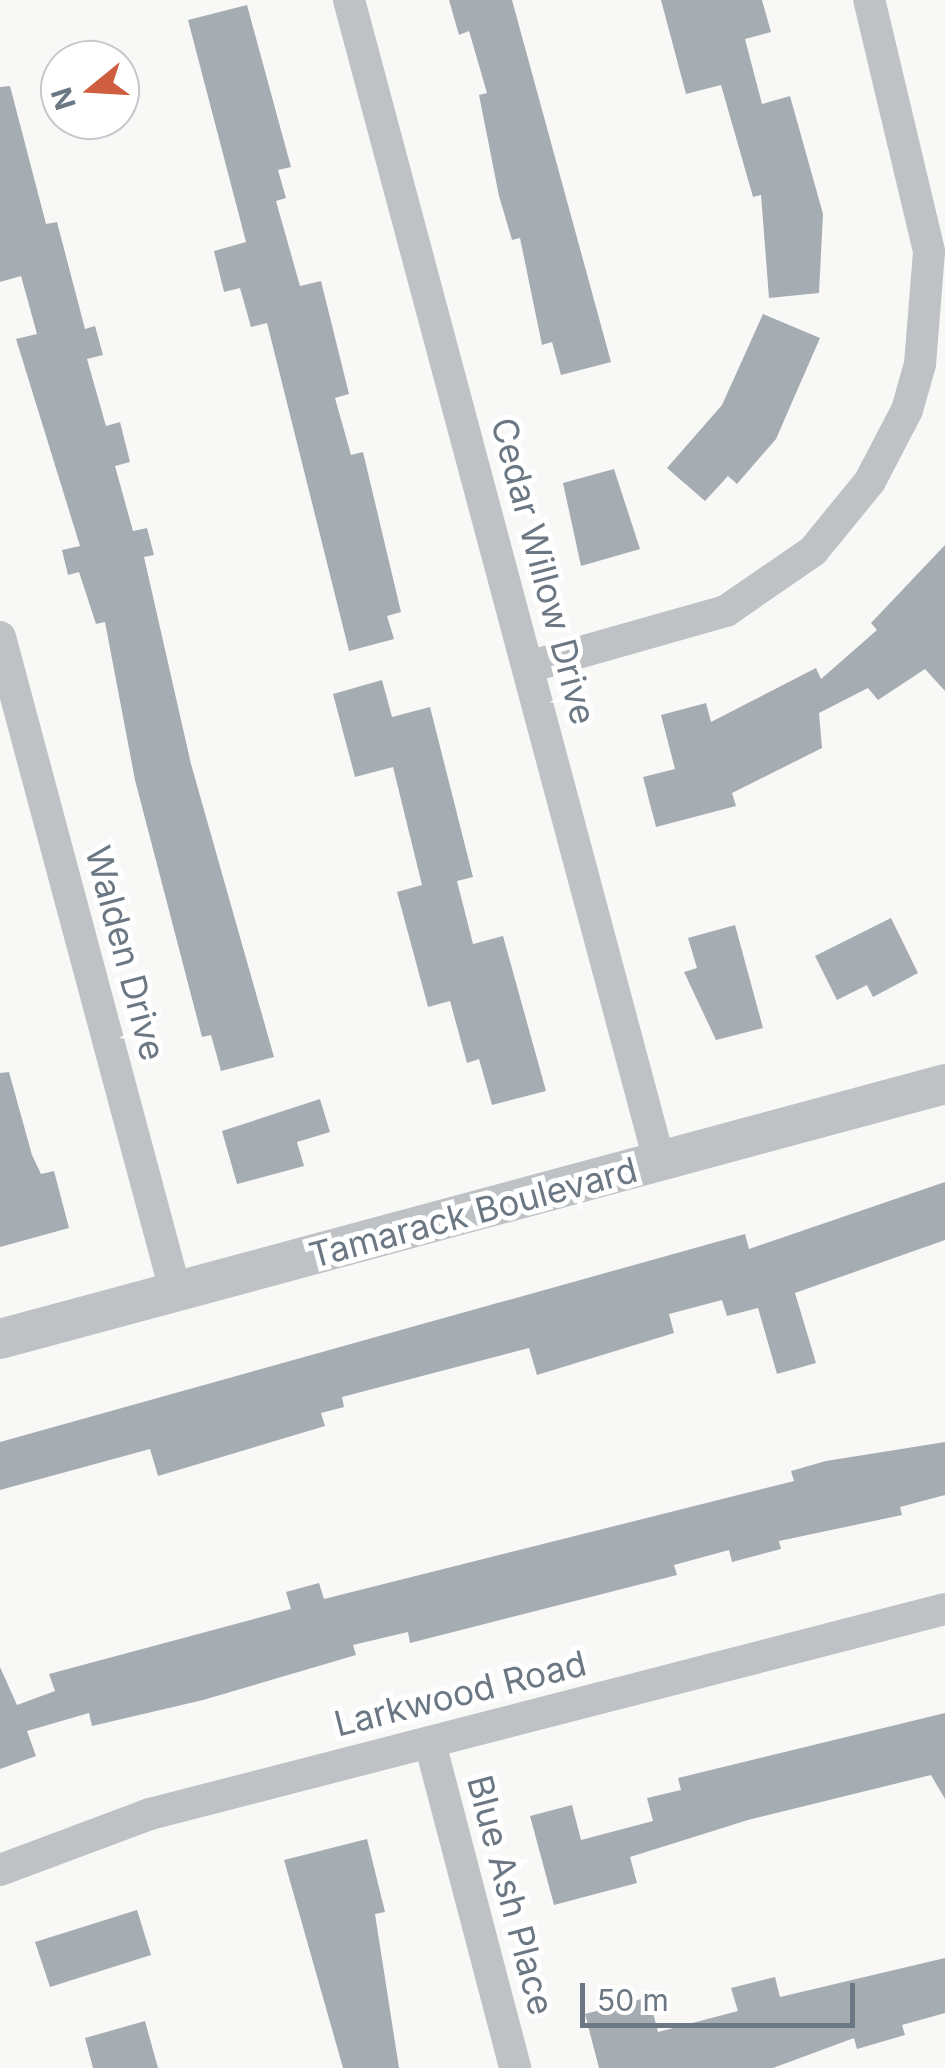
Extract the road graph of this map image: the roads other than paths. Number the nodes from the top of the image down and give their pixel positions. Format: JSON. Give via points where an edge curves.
{"nodes":[{"id":1,"x":348,"y":0,"type":"edge"},
{"id":2,"x":869,"y":0,"type":"edge"},
{"id":3,"x":0,"y":637,"type":"edge"},
{"id":4,"x":528,"y":667,"type":"junction"},
{"id":5,"x":945,"y":1084,"type":"edge"},
{"id":6,"x":660,"y":1164,"type":"junction"},
{"id":7,"x":176,"y":1290,"type":"junction"},
{"id":8,"x":0,"y":1338,"type":"edge"},
{"id":9,"x":945,"y":1608,"type":"edge"},
{"id":10,"x":430,"y":1742,"type":"junction"},
{"id":11,"x":0,"y":1870,"type":"edge"},
{"id":12,"x":515,"y":2068,"type":"edge"}],
"edges":[{"from":1,"to":4,"type":"street","name":"Cedar Willow Drive"},
{"from":2,"to":4,"type":"street","via":[[929,251],[920,364],[898,428],[870,481],[813,551],[726,612]]},
{"from":3,"to":7,"type":"street","name":"Walden Drive"},
{"from":4,"to":6,"type":"street","name":"Cedar Willow Drive"},
{"from":5,"to":6,"type":"street","name":"Tamarack Boulevard"},
{"from":6,"to":7,"type":"street","name":"Tamarack Boulevard"},
{"from":7,"to":8,"type":"street","name":"Tamarack Boulevard"},
{"from":9,"to":10,"type":"street","name":"Larkwood Road"},
{"from":10,"to":11,"type":"street","name":"Larkwood Road","via":[[150,1814]]},
{"from":10,"to":12,"type":"street","name":"Blue Ash Place"}]}
